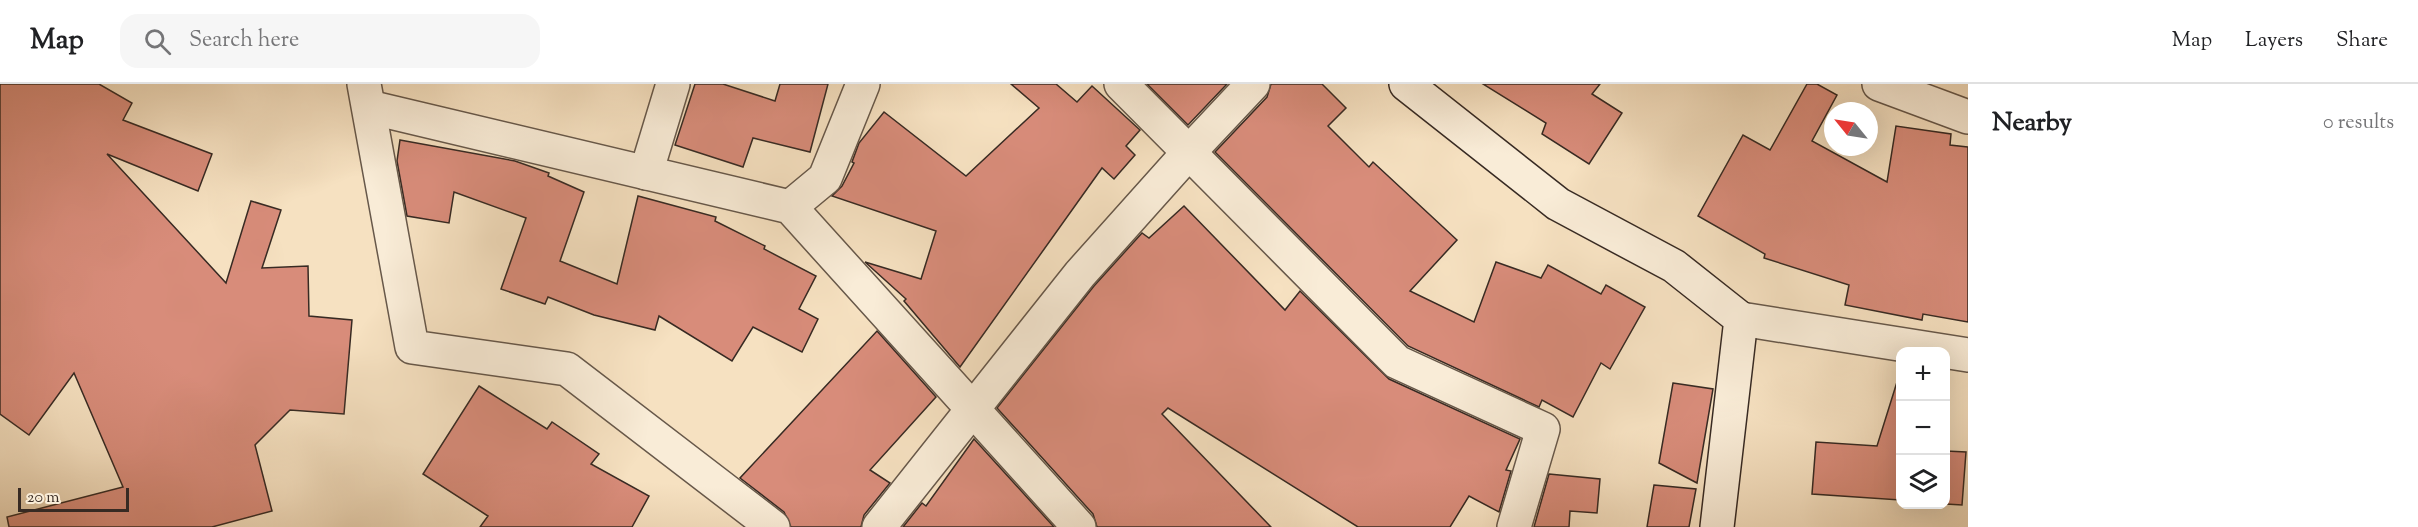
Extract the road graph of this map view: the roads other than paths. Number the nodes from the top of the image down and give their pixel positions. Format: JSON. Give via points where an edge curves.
{"nodes":[{"id":1,"x":673,"y":84,"type":"edge"},
{"id":2,"x":864,"y":84,"type":"edge"},
{"id":3,"x":1120,"y":84,"type":"edge"},
{"id":4,"x":1253,"y":84,"type":"edge"},
{"id":5,"x":1406,"y":84,"type":"edge"},
{"id":6,"x":1879,"y":84,"type":"edge"},
{"id":7,"x":366,"y":96,"type":"edge"},
{"id":8,"x":1968,"y":117,"type":"edge"},
{"id":9,"x":1190,"y":151,"type":"junction"},
{"id":10,"x":646,"y":173,"type":"junction"},
{"id":11,"x":790,"y":207,"type":"junction"},
{"id":12,"x":1741,"y":319,"type":"junction"},
{"id":13,"x":1968,"y":355,"type":"edge"},
{"id":14,"x":974,"y":411,"type":"junction"},
{"id":15,"x":773,"y":527,"type":"edge"},
{"id":16,"x":879,"y":527,"type":"edge"},
{"id":17,"x":1079,"y":527,"type":"edge"},
{"id":18,"x":1514,"y":527,"type":"edge"},
{"id":19,"x":1717,"y":527,"type":"edge"}],
"edges":[{"from":1,"to":10,"type":"street"},
{"from":2,"to":11,"type":"street","via":[[825,178]]},
{"from":3,"to":9,"type":"street"},
{"from":4,"to":9,"type":"street"},
{"from":5,"to":12,"type":"street","via":[[1558,204],[1674,266]]},
{"from":6,"to":8,"type":"street"},
{"from":7,"to":10,"type":"street"},
{"from":7,"to":15,"type":"street","via":[[412,346],[567,369]]},
{"from":9,"to":14,"type":"street","via":[[1080,274]]},
{"from":9,"to":18,"type":"street","via":[[1397,362],[1543,429]]},
{"from":10,"to":11,"type":"street"},
{"from":11,"to":14,"type":"street"},
{"from":12,"to":13,"type":"street"},
{"from":12,"to":19,"type":"street"},
{"from":14,"to":16,"type":"street"},
{"from":14,"to":17,"type":"street"}]}
